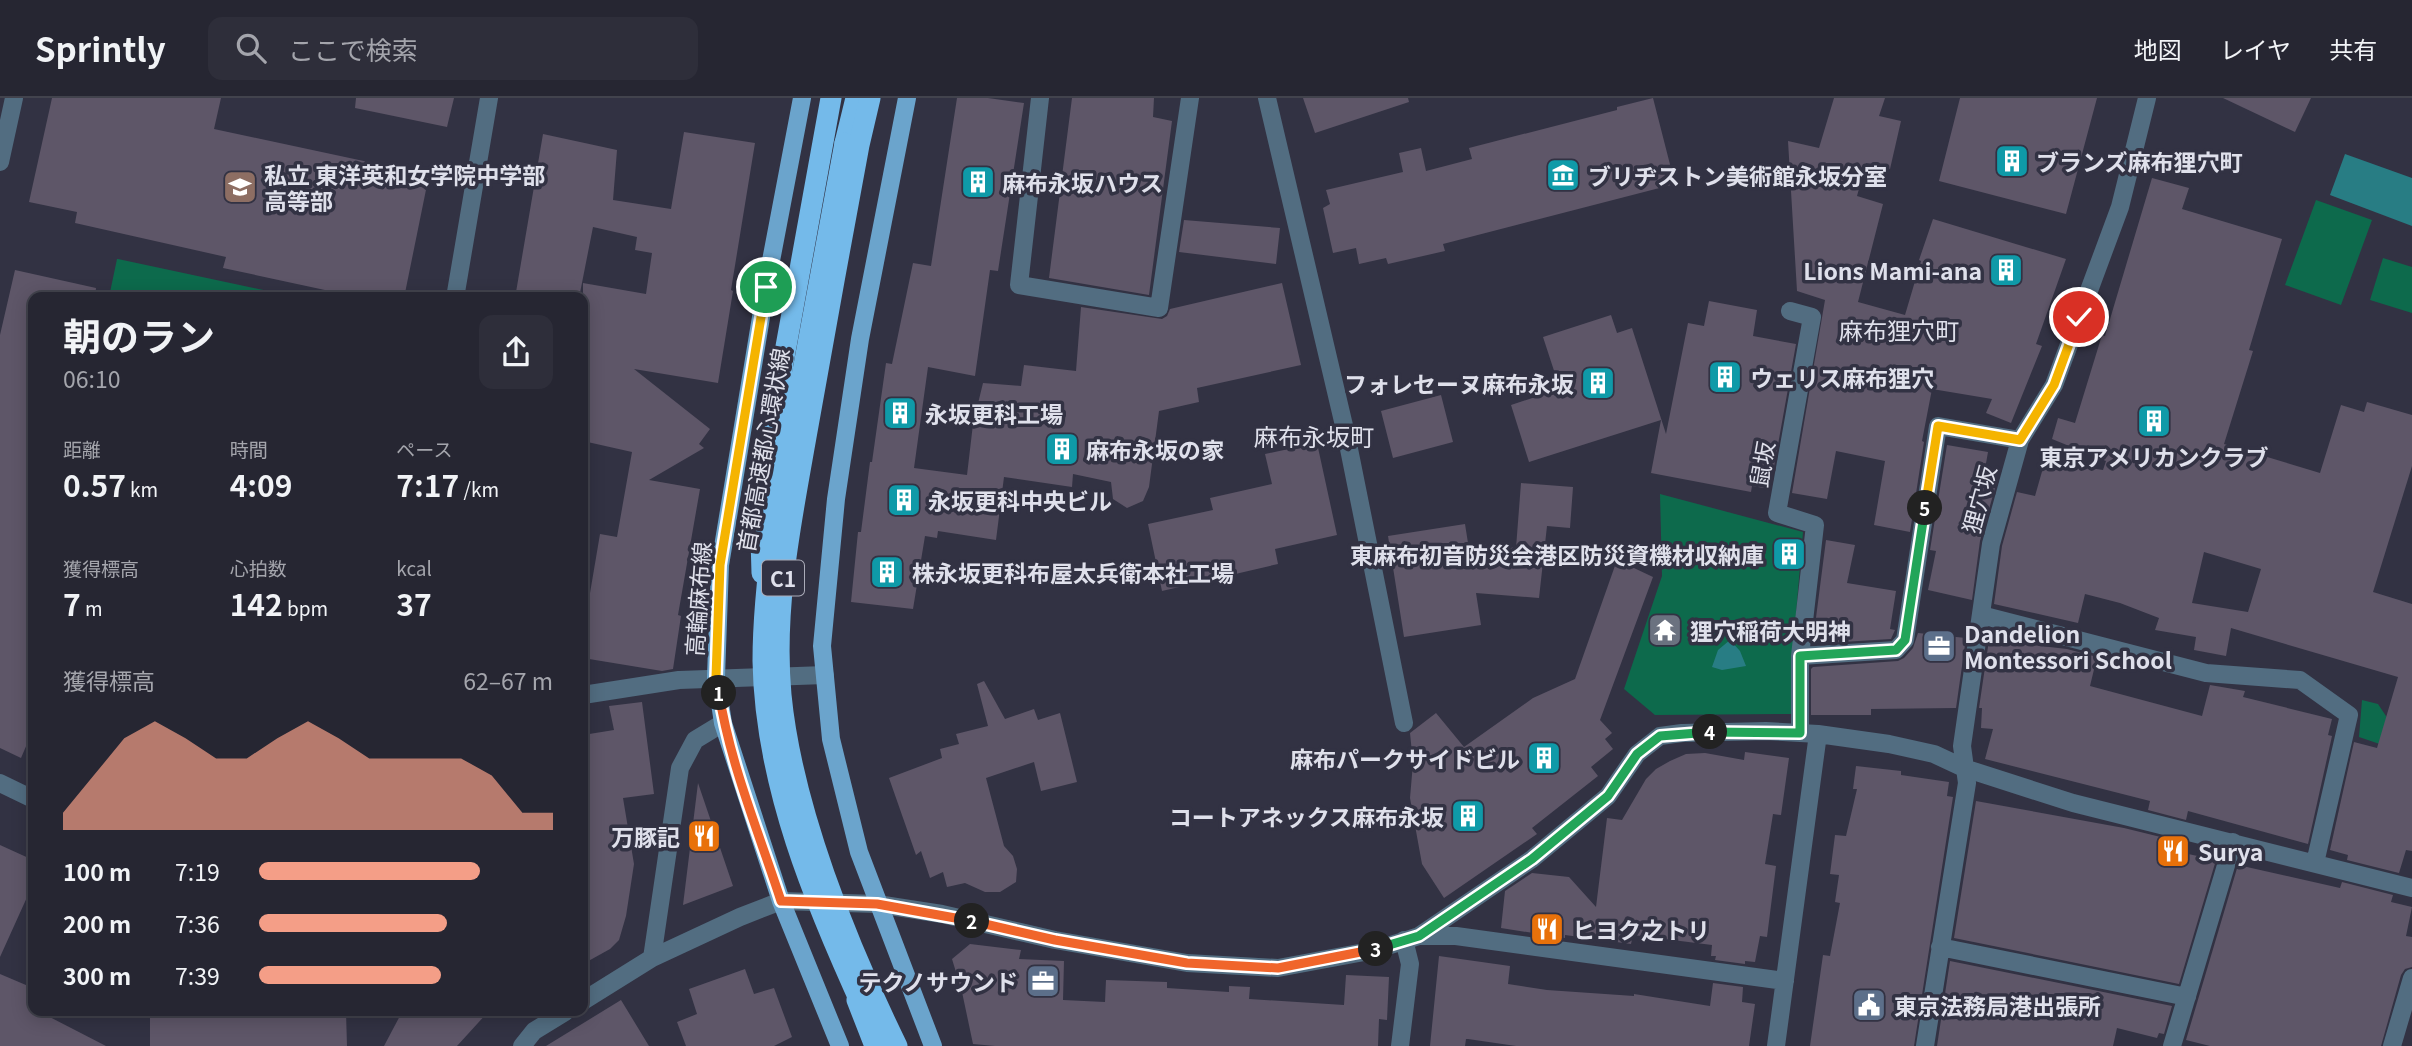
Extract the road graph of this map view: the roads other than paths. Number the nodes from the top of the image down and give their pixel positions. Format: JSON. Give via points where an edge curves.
{"nodes":[{"id":1,"x":14,"y":98,"type":"edge"},
{"id":2,"x":489,"y":98,"type":"edge"},
{"id":3,"x":802,"y":98,"type":"edge"},
{"id":4,"x":831,"y":98,"type":"edge"},
{"id":5,"x":856,"y":98,"type":"edge"},
{"id":6,"x":870,"y":98,"type":"edge"},
{"id":7,"x":907,"y":98,"type":"edge"},
{"id":8,"x":1040,"y":98,"type":"edge"},
{"id":9,"x":1190,"y":98,"type":"edge"},
{"id":10,"x":1267,"y":98,"type":"edge"},
{"id":11,"x":2147,"y":98,"type":"edge"},
{"id":12,"x":834,"y":141,"type":"junction"},
{"id":13,"x":0,"y":162,"type":"edge"},
{"id":14,"x":457,"y":292,"type":"edge"},
{"id":15,"x":1790,"y":311,"type":"dead end"},
{"id":16,"x":2020,"y":440,"type":"junction"},
{"id":17,"x":1981,"y":615,"type":"junction"},
{"id":18,"x":1800,"y":656,"type":"junction"},
{"id":19,"x":825,"y":675,"type":"junction"},
{"id":20,"x":716,"y":677,"type":"junction"},
{"id":21,"x":588,"y":694,"type":"edge"},
{"id":22,"x":781,"y":696,"type":"junction"},
{"id":23,"x":723,"y":723,"type":"junction"},
{"id":24,"x":1404,"y":723,"type":"dead end"},
{"id":25,"x":1809,"y":733,"type":"junction"},
{"id":26,"x":1964,"y":768,"type":"junction"},
{"id":27,"x":0,"y":783,"type":"edge"},
{"id":28,"x":28,"y":797,"type":"edge"},
{"id":29,"x":2232,"y":842,"type":"junction"},
{"id":30,"x":796,"y":844,"type":"junction"},
{"id":31,"x":2315,"y":863,"type":"junction"},
{"id":32,"x":2412,"y":888,"type":"edge"},
{"id":33,"x":781,"y":901,"type":"junction"},
{"id":34,"x":877,"y":904,"type":"junction"},
{"id":35,"x":1412,"y":938,"type":"junction"},
{"id":36,"x":1940,"y":947,"type":"junction"},
{"id":37,"x":652,"y":958,"type":"junction"},
{"id":38,"x":2412,"y":978,"type":"edge"},
{"id":39,"x":1785,"y":981,"type":"junction"},
{"id":40,"x":2187,"y":997,"type":"junction"},
{"id":41,"x":588,"y":998,"type":"edge"},
{"id":42,"x":558,"y":1016,"type":"edge"},
{"id":43,"x":522,"y":1046,"type":"edge"},
{"id":44,"x":840,"y":1046,"type":"edge"},
{"id":45,"x":861,"y":1046,"type":"edge"},
{"id":46,"x":875,"y":1046,"type":"edge"},
{"id":47,"x":881,"y":1046,"type":"edge"},
{"id":48,"x":897,"y":1046,"type":"edge"},
{"id":49,"x":933,"y":1046,"type":"edge"},
{"id":50,"x":1400,"y":1046,"type":"edge"},
{"id":51,"x":1776,"y":1046,"type":"edge"},
{"id":52,"x":1925,"y":1046,"type":"edge"},
{"id":53,"x":2172,"y":1046,"type":"edge"},
{"id":54,"x":2392,"y":1046,"type":"edge"}],
"edges":[{"from":1,"to":13,"type":"street"},
{"from":2,"to":14,"type":"street"},
{"from":3,"to":20,"type":"main road","name":"高輪麻布線","via":[[720,565]]},
{"from":4,"to":12,"type":"highway"},
{"from":5,"to":12,"type":"highway","name":"首都高速都心環状線","number":"C1"},
{"from":6,"to":22,"type":"highway","name":"首都高速都心環状線","number":"C1","bridge":true,"via":[[790,530],[778,627]]},
{"from":7,"to":19,"type":"main road","via":[[860,339],[836,499],[822,646]]},
{"from":8,"to":9,"type":"street","via":[[1019,285],[1159,308]]},
{"from":10,"to":24,"type":"street","via":[[1346,434]]},
{"from":11,"to":16,"type":"street","name":"狸穴坂","via":[[2120,207],[2054,385]]},
{"from":12,"to":30,"type":"highway","name":"首都高速都心環状線","number":"C1","bridge":true,"via":[[774,528],[764,627],[767,710]]},
{"from":15,"to":18,"type":"street","name":"鼠坂","via":[[1812,317],[1777,513],[1815,525]]},
{"from":16,"to":17,"type":"street","name":"狸穴坂","via":[[1991,544]]},
{"from":16,"to":18,"type":"street","via":[[1938,426],[1905,640],[1896,650]]},
{"from":17,"to":26,"type":"street","name":"狸穴坂","via":[[1963,738]]},
{"from":17,"to":31,"type":"street","via":[[2206,673],[2300,680],[2349,715]]},
{"from":18,"to":25,"type":"street"},
{"from":19,"to":20,"type":"street"},
{"from":19,"to":34,"type":"main road","via":[[831,739]]},
{"from":20,"to":21,"type":"street"},
{"from":20,"to":23,"type":"main road","name":"高輪麻布線"},
{"from":22,"to":46,"type":"highway","bridge":true,"via":[[791,772],[812,864]]},
{"from":22,"to":48,"type":"highway","name":"首都高速都心環状線","number":"C1","bridge":true,"via":[[817,848]]},
{"from":23,"to":33,"type":"main road","name":"高輪麻布線"},
{"from":23,"to":37,"type":"street","via":[[695,740],[680,768]]},
{"from":25,"to":26,"type":"street","via":[[1934,754]]},
{"from":25,"to":35,"type":"street","via":[[1734,731],[1660,736],[1637,754],[1608,796],[1532,859]]},
{"from":25,"to":39,"type":"street"},
{"from":26,"to":29,"type":"street","via":[[2073,803]]},
{"from":26,"to":36,"type":"street","name":"狸穴坂","via":[[1966,783]]},
{"from":27,"to":28,"type":"street"},
{"from":29,"to":31,"type":"street"},
{"from":29,"to":40,"type":"street"},
{"from":30,"to":45,"type":"highway","bridge":true,"via":[[816,919]]},
{"from":30,"to":47,"type":"highway","name":"首都高速都心環状線","number":"C1","bridge":true,"via":[[823,920]]},
{"from":31,"to":32,"type":"street"},
{"from":33,"to":34,"type":"street"},
{"from":33,"to":37,"type":"street"},
{"from":33,"to":44,"type":"main road","name":"高輪麻布線"},
{"from":34,"to":35,"type":"street","via":[[1187,963],[1278,968],[1375,950]]},
{"from":34,"to":49,"type":"main road"},
{"from":35,"to":39,"type":"street","via":[[1456,936]]},
{"from":35,"to":50,"type":"street"},
{"from":36,"to":40,"type":"street"},
{"from":36,"to":52,"type":"street","name":"狸穴坂"},
{"from":37,"to":41,"type":"street"},
{"from":38,"to":54,"type":"street"},
{"from":39,"to":51,"type":"street"},
{"from":40,"to":53,"type":"street"},
{"from":42,"to":43,"type":"street","via":[[534,1031]]}]}
